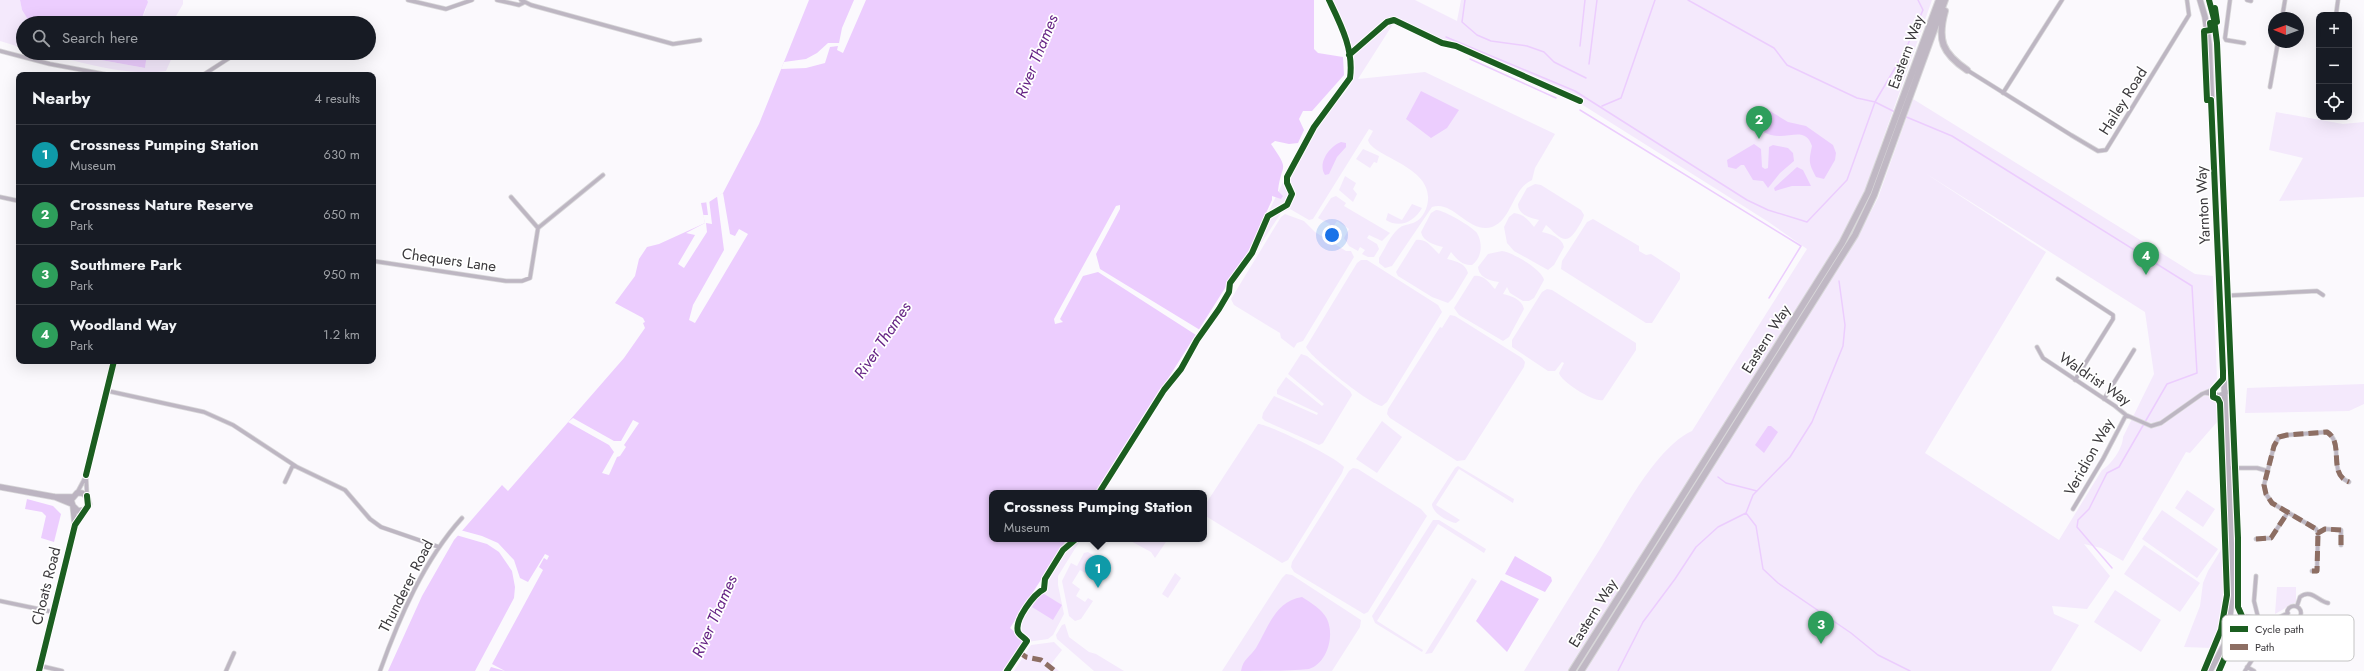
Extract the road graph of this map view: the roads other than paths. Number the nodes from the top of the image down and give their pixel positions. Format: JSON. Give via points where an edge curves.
{"nodes":[{"id":1,"x":408,"y":0,"type":"edge"},
{"id":2,"x":460,"y":0,"type":"edge"},
{"id":3,"x":472,"y":0,"type":"edge"},
{"id":4,"x":497,"y":0,"type":"edge"},
{"id":5,"x":531,"y":0,"type":"edge"},
{"id":6,"x":1939,"y":0,"type":"edge"},
{"id":7,"x":1947,"y":0,"type":"edge"},
{"id":8,"x":2062,"y":0,"type":"edge"},
{"id":9,"x":2187,"y":0,"type":"edge"},
{"id":10,"x":2200,"y":0,"type":"edge"},
{"id":11,"x":2209,"y":0,"type":"edge"},
{"id":12,"x":2230,"y":0,"type":"edge"},
{"id":13,"x":2285,"y":0,"type":"edge"},
{"id":14,"x":2338,"y":0,"type":"edge"},
{"id":15,"x":522,"y":1,"type":"edge"},
{"id":16,"x":465,"y":2,"type":"edge"},
{"id":17,"x":530,"y":5,"type":"junction"},
{"id":18,"x":456,"y":7,"type":"junction"},
{"id":19,"x":2283,"y":12,"type":"edge"},
{"id":20,"x":2336,"y":12,"type":"edge"},
{"id":21,"x":700,"y":40,"type":"dead end"},
{"id":22,"x":2244,"y":43,"type":"dead end"},
{"id":23,"x":2277,"y":48,"type":"edge"},
{"id":24,"x":0,"y":51,"type":"edge"},
{"id":25,"x":16,"y":55,"type":"edge"},
{"id":26,"x":35,"y":60,"type":"edge"},
{"id":27,"x":226,"y":60,"type":"edge"},
{"id":28,"x":1967,"y":70,"type":"joint"},
{"id":29,"x":93,"y":72,"type":"edge"},
{"id":30,"x":208,"y":72,"type":"edge"},
{"id":31,"x":2270,"y":87,"type":"dead end"},
{"id":32,"x":2003,"y":93,"type":"junction"},
{"id":33,"x":602,"y":175,"type":"dead end"},
{"id":34,"x":511,"y":196,"type":"dead end"},
{"id":35,"x":0,"y":197,"type":"edge"},
{"id":36,"x":16,"y":200,"type":"edge"},
{"id":37,"x":538,"y":228,"type":"junction"},
{"id":38,"x":376,"y":261,"type":"edge"},
{"id":39,"x":2058,"y":279,"type":"dead end"},
{"id":40,"x":2322,"y":295,"type":"dead end"},
{"id":41,"x":2220,"y":296,"type":"junction"},
{"id":42,"x":2227,"y":296,"type":"junction"},
{"id":43,"x":2037,"y":347,"type":"dead end"},
{"id":44,"x":2134,"y":350,"type":"dead end"},
{"id":45,"x":113,"y":364,"type":"edge"},
{"id":46,"x":2223,"y":379,"type":"junction"},
{"id":47,"x":2075,"y":380,"type":"junction"},
{"id":48,"x":2214,"y":389,"type":"junction"},
{"id":49,"x":108,"y":391,"type":"junction"},
{"id":50,"x":2231,"y":391,"type":"junction"},
{"id":51,"x":2223,"y":392,"type":"junction"},
{"id":52,"x":2206,"y":393,"type":"junction"},
{"id":53,"x":2104,"y":398,"type":"junction"},
{"id":54,"x":2126,"y":415,"type":"junction"},
{"id":55,"x":293,"y":465,"type":"junction"},
{"id":56,"x":2227,"y":468,"type":"junction"},
{"id":57,"x":2234,"y":468,"type":"junction"},
{"id":58,"x":2268,"y":471,"type":"junction"},
{"id":59,"x":86,"y":475,"type":"junction"},
{"id":60,"x":285,"y":482,"type":"dead end"},
{"id":61,"x":2349,"y":482,"type":"dead end"},
{"id":62,"x":0,"y":487,"type":"edge"},
{"id":63,"x":75,"y":495,"type":"junction"},
{"id":64,"x":87,"y":496,"type":"junction"},
{"id":65,"x":55,"y":497,"type":"junction"},
{"id":66,"x":72,"y":505,"type":"junction"},
{"id":67,"x":2073,"y":509,"type":"dead end"},
{"id":68,"x":85,"y":510,"type":"junction"},
{"id":69,"x":2288,"y":512,"type":"junction"},
{"id":70,"x":462,"y":518,"type":"dead end"},
{"id":71,"x":75,"y":525,"type":"junction"},
{"id":72,"x":2318,"y":533,"type":"junction"},
{"id":73,"x":2256,"y":539,"type":"dead end"},
{"id":74,"x":2341,"y":545,"type":"dead end"},
{"id":75,"x":439,"y":547,"type":"junction"},
{"id":76,"x":2312,"y":571,"type":"dead end"},
{"id":77,"x":2256,"y":576,"type":"dead end"},
{"id":78,"x":0,"y":601,"type":"edge"},
{"id":79,"x":2328,"y":603,"type":"dead end"},
{"id":80,"x":2297,"y":606,"type":"junction"},
{"id":81,"x":2239,"y":610,"type":"junction"},
{"id":82,"x":2230,"y":611,"type":"junction"},
{"id":83,"x":53,"y":612,"type":"junction"},
{"id":84,"x":2288,"y":614,"type":"joint"},
{"id":85,"x":2230,"y":615,"type":"edge"},
{"id":86,"x":2242,"y":615,"type":"edge"},
{"id":87,"x":2258,"y":615,"type":"edge"},
{"id":88,"x":2285,"y":615,"type":"edge"},
{"id":89,"x":2300,"y":615,"type":"edge"},
{"id":90,"x":2222,"y":649,"type":"edge"},
{"id":91,"x":234,"y":653,"type":"dead end"},
{"id":92,"x":2224,"y":661,"type":"edge"},
{"id":93,"x":2251,"y":661,"type":"edge"},
{"id":94,"x":2247,"y":667,"type":"junction"},
{"id":95,"x":40,"y":669,"type":"edge"},
{"id":96,"x":62,"y":671,"type":"edge"},
{"id":97,"x":226,"y":671,"type":"edge"},
{"id":98,"x":380,"y":671,"type":"edge"},
{"id":99,"x":1572,"y":671,"type":"edge"},
{"id":100,"x":1581,"y":671,"type":"edge"},
{"id":101,"x":2210,"y":671,"type":"edge"},
{"id":102,"x":2220,"y":671,"type":"edge"},
{"id":103,"x":2245,"y":671,"type":"edge"},
{"id":104,"x":2254,"y":671,"type":"edge"}],
"edges":[{"from":1,"to":18,"type":"street","via":[[441,8]]},
{"from":2,"to":18,"type":"street"},
{"from":3,"to":16,"type":"street"},
{"from":4,"to":15,"type":"street","via":[[519,5]]},
{"from":5,"to":17,"type":"street"},
{"from":6,"to":99,"type":"main road","name":"Eastern Way","via":[[1868,192],[1842,243]]},
{"from":7,"to":28,"type":"main road","via":[[1942,24],[1943,46],[1952,60]]},
{"from":7,"to":100,"type":"main road","name":"Eastern Way","via":[[1874,195],[1855,235]]},
{"from":8,"to":32,"type":"street"},
{"from":9,"to":32,"type":"street","name":"Hailey Road","via":[[2189,15],[2106,150],[2098,151]]},
{"from":10,"to":41,"type":"street","name":"Yarnton Way","via":[[2208,45]]},
{"from":11,"to":42,"type":"street","name":"Yarnton Way","via":[[2216,26]]},
{"from":12,"to":22,"type":"street","via":[[2225,38]]},
{"from":13,"to":19,"type":"street"},
{"from":14,"to":20,"type":"street"},
{"from":15,"to":17,"type":"street"},
{"from":16,"to":18,"type":"street"},
{"from":17,"to":21,"type":"street","via":[[673,44]]},
{"from":23,"to":31,"type":"street"},
{"from":24,"to":25,"type":"street"},
{"from":26,"to":29,"type":"street"},
{"from":27,"to":30,"type":"street"},
{"from":28,"to":32,"type":"street","name":"Hailey Road"},
{"from":33,"to":37,"type":"street"},
{"from":34,"to":37,"type":"street"},
{"from":35,"to":36,"type":"street"},
{"from":37,"to":38,"type":"street","name":"Chequers Lane","via":[[532,273],[530,278],[522,282]]},
{"from":39,"to":47,"type":"street","via":[[2113,315],[2113,319]]},
{"from":40,"to":42,"type":"street","via":[[2317,291]]},
{"from":41,"to":42,"type":"street"},
{"from":41,"to":46,"type":"street","name":"Yarnton Way"},
{"from":42,"to":50,"type":"street","name":"Yarnton Way"},
{"from":43,"to":47,"type":"street","name":"Waldrist Way","via":[[2043,358]]},
{"from":44,"to":53,"type":"street"},
{"from":45,"to":49,"type":"street"},
{"from":46,"to":48,"type":"street","name":"Waldrist Way"},
{"from":46,"to":51,"type":"street","name":"Yarnton Way"},
{"from":47,"to":53,"type":"street","name":"Waldrist Way"},
{"from":48,"to":51,"type":"street"},
{"from":48,"to":52,"type":"street","name":"Waldrist Way"},
{"from":49,"to":55,"type":"street","via":[[204,412],[233,425]]},
{"from":49,"to":59,"type":"street"},
{"from":50,"to":51,"type":"street"},
{"from":50,"to":57,"type":"street","name":"Yarnton Way"},
{"from":51,"to":52,"type":"street","via":[[2219,395]]},
{"from":51,"to":56,"type":"street","name":"Yarnton Way"},
{"from":52,"to":54,"type":"street","name":"Waldrist Way","via":[[2161,423],[2151,426]]},
{"from":53,"to":54,"type":"street","name":"Waldrist Way"},
{"from":54,"to":67,"type":"street","name":"Veridion Way","via":[[2103,460]]},
{"from":55,"to":60,"type":"street"},
{"from":55,"to":75,"type":"street","via":[[345,490],[370,519],[381,527]]},
{"from":56,"to":57,"type":"street"},
{"from":56,"to":82,"type":"street","name":"Yarnton Way","via":[[2232,561]]},
{"from":57,"to":58,"type":"street","via":[[2257,468]]},
{"from":57,"to":81,"type":"street","name":"Yarnton Way"},
{"from":58,"to":61,"type":"street","via":[[2279,437],[2322,431],[2333,438],[2339,474],[2343,480]]},
{"from":58,"to":69,"type":"street","via":[[2264,485],[2266,494],[2272,503]]},
{"from":59,"to":63,"type":"street"},
{"from":59,"to":64,"type":"street"},
{"from":62,"to":65,"type":"street"},
{"from":63,"to":64,"type":"street","via":[[82,493]]},
{"from":63,"to":65,"type":"street"},
{"from":63,"to":66,"type":"street"},
{"from":64,"to":68,"type":"street","via":[[89,504]]},
{"from":65,"to":66,"type":"street"},
{"from":66,"to":68,"type":"street","via":[[78,511]]},
{"from":66,"to":71,"type":"street","name":"Choats Road"},
{"from":68,"to":71,"type":"street","name":"Choats Road"},
{"from":69,"to":72,"type":"street","via":[[2316,529]]},
{"from":69,"to":73,"type":"street","via":[[2271,538]]},
{"from":70,"to":75,"type":"street","name":"Thunderer Road"},
{"from":71,"to":83,"type":"street","name":"Choats Road"},
{"from":72,"to":74,"type":"street","via":[[2325,529],[2341,530]]},
{"from":72,"to":76,"type":"street","via":[[2317,571]]},
{"from":75,"to":98,"type":"street","name":"Thunderer Road","via":[[396,628]]},
{"from":77,"to":87,"type":"street","via":[[2254,601]]},
{"from":78,"to":83,"type":"street"},
{"from":79,"to":80,"type":"street","via":[[2315,595],[2305,594],[2300,597]]},
{"from":80,"to":84,"type":"street","via":[[2290,608]]},
{"from":80,"to":89,"type":"street"},
{"from":81,"to":82,"type":"street"},
{"from":81,"to":86,"type":"street","name":"Yarnton Way"},
{"from":82,"to":85,"type":"street","name":"Yarnton Way"},
{"from":83,"to":95,"type":"street","name":"Choats Road"},
{"from":84,"to":88,"type":"street"},
{"from":90,"to":101,"type":"street","name":"Yarnton Way"},
{"from":91,"to":97,"type":"street"},
{"from":92,"to":102,"type":"street"},
{"from":93,"to":94,"type":"street"},
{"from":94,"to":103,"type":"street"},
{"from":94,"to":104,"type":"street"},
{"from":95,"to":96,"type":"street"}]}
